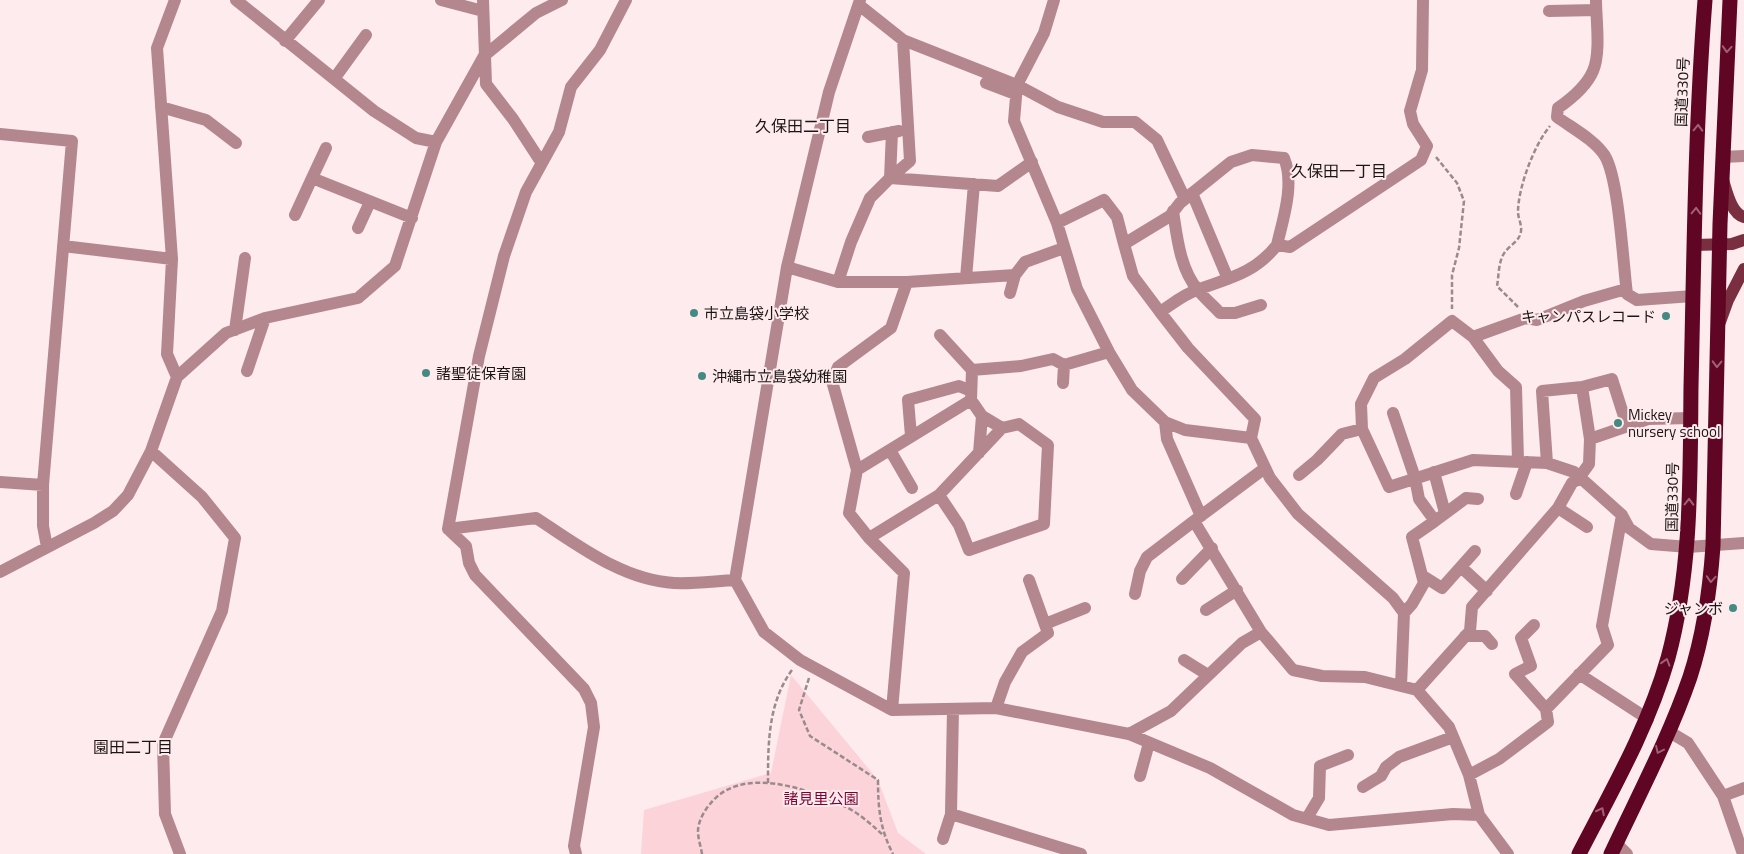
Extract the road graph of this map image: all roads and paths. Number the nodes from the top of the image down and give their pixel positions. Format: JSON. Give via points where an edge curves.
{"nodes":[{"id":1,"x":176,"y":0,"type":"edge"},
{"id":2,"x":236,"y":0,"type":"edge"},
{"id":3,"x":319,"y":0,"type":"edge"},
{"id":4,"x":440,"y":0,"type":"edge"},
{"id":5,"x":562,"y":0,"type":"edge"},
{"id":6,"x":626,"y":0,"type":"edge"},
{"id":7,"x":1054,"y":0,"type":"edge"},
{"id":8,"x":1423,"y":0,"type":"edge"},
{"id":9,"x":1705,"y":0,"type":"edge"},
{"id":10,"x":1730,"y":0,"type":"edge"},
{"id":11,"x":860,"y":2,"type":"edge"},
{"id":12,"x":483,"y":5,"type":"edge"},
{"id":13,"x":1596,"y":5,"type":"edge"},
{"id":14,"x":1550,"y":11,"type":"dead end"},
{"id":15,"x":366,"y":35,"type":"dead end"},
{"id":16,"x":903,"y":40,"type":"junction"},
{"id":17,"x":285,"y":41,"type":"junction"},
{"id":18,"x":484,"y":56,"type":"junction"},
{"id":19,"x":334,"y":79,"type":"junction"},
{"id":20,"x":986,"y":82,"type":"dead end"},
{"id":21,"x":1016,"y":90,"type":"junction"},
{"id":22,"x":161,"y":107,"type":"junction"},
{"id":23,"x":1557,"y":117,"type":"junction"},
{"id":24,"x":908,"y":129,"type":"junction"},
{"id":25,"x":892,"y":132,"type":"junction"},
{"id":26,"x":0,"y":134,"type":"edge"},
{"id":27,"x":868,"y":137,"type":"dead end"},
{"id":28,"x":436,"y":142,"type":"junction"},
{"id":29,"x":236,"y":143,"type":"dead end"},
{"id":30,"x":1427,"y":146,"type":"junction"},
{"id":31,"x":326,"y":148,"type":"dead end"},
{"id":32,"x":1744,"y":156,"type":"edge"},
{"id":33,"x":1722,"y":157,"type":"junction"},
{"id":34,"x":541,"y":162,"type":"junction"},
{"id":35,"x":1032,"y":162,"type":"junction"},
{"id":36,"x":1722,"y":175,"type":"junction"},
{"id":37,"x":312,"y":178,"type":"junction"},
{"id":38,"x":890,"y":178,"type":"junction"},
{"id":39,"x":974,"y":184,"type":"junction"},
{"id":40,"x":1189,"y":196,"type":"junction"},
{"id":41,"x":370,"y":202,"type":"junction"},
{"id":42,"x":1173,"y":211,"type":"junction"},
{"id":43,"x":295,"y":215,"type":"dead end"},
{"id":44,"x":1744,"y":217,"type":"edge"},
{"id":45,"x":412,"y":218,"type":"junction"},
{"id":46,"x":1057,"y":223,"type":"junction"},
{"id":47,"x":358,"y":228,"type":"dead end"},
{"id":48,"x":1744,"y":240,"type":"edge"},
{"id":49,"x":1124,"y":244,"type":"junction"},
{"id":50,"x":1277,"y":245,"type":"junction"},
{"id":51,"x":1694,"y":245,"type":"junction"},
{"id":52,"x":1720,"y":245,"type":"junction"},
{"id":53,"x":63,"y":246,"type":"junction"},
{"id":54,"x":1064,"y":248,"type":"junction"},
{"id":55,"x":245,"y":258,"type":"dead end"},
{"id":56,"x":172,"y":259,"type":"junction"},
{"id":57,"x":787,"y":267,"type":"junction"},
{"id":58,"x":1744,"y":269,"type":"edge"},
{"id":59,"x":1015,"y":274,"type":"junction"},
{"id":60,"x":966,"y":278,"type":"junction"},
{"id":61,"x":1228,"y":279,"type":"junction"},
{"id":62,"x":838,"y":282,"type":"junction"},
{"id":63,"x":907,"y":282,"type":"junction"},
{"id":64,"x":1197,"y":289,"type":"junction"},
{"id":65,"x":1626,"y":289,"type":"junction"},
{"id":66,"x":1010,"y":293,"type":"dead end"},
{"id":67,"x":1693,"y":296,"type":"junction"},
{"id":68,"x":1261,"y":305,"type":"dead end"},
{"id":69,"x":1160,"y":312,"type":"junction"},
{"id":70,"x":265,"y":318,"type":"junction"},
{"id":71,"x":1526,"y":318,"type":"junction"},
{"id":72,"x":1452,"y":320,"type":"junction"},
{"id":73,"x":1718,"y":328,"type":"junction"},
{"id":74,"x":235,"y":330,"type":"junction"},
{"id":75,"x":940,"y":335,"type":"dead end"},
{"id":76,"x":1473,"y":337,"type":"junction"},
{"id":77,"x":1109,"y":352,"type":"junction"},
{"id":78,"x":1064,"y":365,"type":"junction"},
{"id":79,"x":972,"y":370,"type":"junction"},
{"id":80,"x":247,"y":371,"type":"dead end"},
{"id":81,"x":177,"y":377,"type":"junction"},
{"id":82,"x":1063,"y":383,"type":"dead end"},
{"id":83,"x":1582,"y":387,"type":"junction"},
{"id":84,"x":971,"y":396,"type":"junction"},
{"id":85,"x":1393,"y":413,"type":"dead end"},
{"id":86,"x":982,"y":416,"type":"junction"},
{"id":87,"x":1691,"y":418,"type":"junction"},
{"id":88,"x":1165,"y":422,"type":"junction"},
{"id":89,"x":1628,"y":426,"type":"junction"},
{"id":90,"x":1002,"y":428,"type":"junction"},
{"id":91,"x":1362,"y":429,"type":"junction"},
{"id":92,"x":911,"y":436,"type":"junction"},
{"id":93,"x":1251,"y":438,"type":"junction"},
{"id":94,"x":1590,"y":439,"type":"junction"},
{"id":95,"x":890,"y":450,"type":"junction"},
{"id":96,"x":151,"y":451,"type":"junction"},
{"id":97,"x":979,"y":453,"type":"junction"},
{"id":98,"x":1522,"y":462,"type":"junction"},
{"id":99,"x":1547,"y":463,"type":"junction"},
{"id":100,"x":1265,"y":468,"type":"junction"},
{"id":101,"x":857,"y":470,"type":"junction"},
{"id":102,"x":1434,"y":472,"type":"junction"},
{"id":103,"x":1299,"y":475,"type":"dead end"},
{"id":104,"x":1415,"y":478,"type":"junction"},
{"id":105,"x":1579,"y":478,"type":"junction"},
{"id":106,"x":0,"y":482,"type":"edge"},
{"id":107,"x":43,"y":485,"type":"junction"},
{"id":108,"x":912,"y":488,"type":"dead end"},
{"id":109,"x":1516,"y":494,"type":"dead end"},
{"id":110,"x":939,"y":495,"type":"junction"},
{"id":111,"x":1478,"y":499,"type":"dead end"},
{"id":112,"x":1558,"y":508,"type":"junction"},
{"id":113,"x":1445,"y":513,"type":"junction"},
{"id":114,"x":1622,"y":515,"type":"junction"},
{"id":115,"x":1198,"y":519,"type":"junction"},
{"id":116,"x":1435,"y":521,"type":"junction"},
{"id":117,"x":1587,"y":527,"type":"dead end"},
{"id":118,"x":448,"y":529,"type":"junction"},
{"id":119,"x":869,"y":538,"type":"junction"},
{"id":120,"x":1744,"y":543,"type":"edge"},
{"id":121,"x":1714,"y":546,"type":"junction"},
{"id":122,"x":47,"y":548,"type":"junction"},
{"id":123,"x":1212,"y":548,"type":"junction"},
{"id":124,"x":1688,"y":548,"type":"junction"},
{"id":125,"x":1475,"y":551,"type":"dead end"},
{"id":126,"x":1461,"y":567,"type":"junction"},
{"id":127,"x":0,"y":572,"type":"edge"},
{"id":128,"x":1422,"y":576,"type":"junction"},
{"id":129,"x":1182,"y":579,"type":"dead end"},
{"id":130,"x":735,"y":580,"type":"junction"},
{"id":131,"x":1029,"y":580,"type":"dead end"},
{"id":132,"x":1237,"y":590,"type":"junction"},
{"id":133,"x":1487,"y":591,"type":"junction"},
{"id":134,"x":1136,"y":594,"type":"dead end"},
{"id":135,"x":1085,"y":608,"type":"dead end"},
{"id":136,"x":1206,"y":610,"type":"dead end"},
{"id":137,"x":1404,"y":613,"type":"junction"},
{"id":138,"x":1045,"y":624,"type":"junction"},
{"id":139,"x":1534,"y":625,"type":"dead end"},
{"id":140,"x":1261,"y":632,"type":"junction"},
{"id":141,"x":1466,"y":636,"type":"junction"},
{"id":142,"x":1492,"y":644,"type":"dead end"},
{"id":143,"x":1184,"y":660,"type":"dead end"},
{"id":144,"x":811,"y":670,"type":"junction"},
{"id":145,"x":1580,"y":674,"type":"junction"},
{"id":146,"x":1208,"y":675,"type":"junction"},
{"id":147,"x":1401,"y":686,"type":"junction"},
{"id":148,"x":1417,"y":690,"type":"junction"},
{"id":149,"x":996,"y":708,"type":"junction"},
{"id":150,"x":953,"y":709,"type":"junction"},
{"id":151,"x":1546,"y":709,"type":"junction"},
{"id":152,"x":892,"y":710,"type":"junction"},
{"id":153,"x":1648,"y":719,"type":"junction"},
{"id":154,"x":1668,"y":731,"type":"junction"},
{"id":155,"x":1129,"y":734,"type":"junction"},
{"id":156,"x":1453,"y":737,"type":"junction"},
{"id":157,"x":1149,"y":743,"type":"junction"},
{"id":158,"x":1348,"y":756,"type":"dead end"},
{"id":159,"x":1469,"y":775,"type":"junction"},
{"id":160,"x":1140,"y":776,"type":"dead end"},
{"id":161,"x":768,"y":783,"type":"junction"},
{"id":162,"x":1363,"y":787,"type":"dead end"},
{"id":163,"x":1744,"y":788,"type":"edge"},
{"id":164,"x":1723,"y":796,"type":"junction"},
{"id":165,"x":951,"y":814,"type":"junction"},
{"id":166,"x":1479,"y":815,"type":"junction"},
{"id":167,"x":1307,"y":818,"type":"junction"},
{"id":168,"x":884,"y":836,"type":"junction"},
{"id":169,"x":943,"y":839,"type":"dead end"},
{"id":170,"x":1613,"y":848,"type":"edge"},
{"id":171,"x":1502,"y":852,"type":"edge"},
{"id":172,"x":180,"y":854,"type":"edge"},
{"id":173,"x":576,"y":854,"type":"edge"},
{"id":174,"x":702,"y":854,"type":"edge"},
{"id":175,"x":893,"y":854,"type":"edge"},
{"id":176,"x":1082,"y":854,"type":"edge"},
{"id":177,"x":1579,"y":854,"type":"edge"},
{"id":178,"x":1627,"y":854,"type":"edge"},
{"id":179,"x":1742,"y":854,"type":"edge"}],
"edges":[{"from":1,"to":22,"type":"street","via":[[157,48]]},
{"from":2,"to":17,"type":"street"},
{"from":3,"to":17,"type":"street"},
{"from":4,"to":12,"type":"street"},
{"from":5,"to":18,"type":"street","via":[[536,13]]},
{"from":6,"to":34,"type":"street","via":[[600,50],[571,87],[559,132]]},
{"from":7,"to":21,"type":"street","via":[[1044,34]]},
{"from":8,"to":30,"type":"street","via":[[1422,70],[1410,111],[1413,124]]},
{"from":51,"to":9,"type":"highway","name":"国道330号","one_way":true},
{"from":10,"to":33,"type":"highway","one_way":true},
{"from":11,"to":16,"type":"street"},
{"from":11,"to":57,"type":"street","via":[[828,92]]},
{"from":12,"to":18,"type":"street"},
{"from":13,"to":14,"type":"street"},
{"from":13,"to":23,"type":"street","via":[[1593,71],[1570,100],[1558,108]]},
{"from":15,"to":19,"type":"street"},
{"from":16,"to":21,"type":"street"},
{"from":16,"to":24,"type":"street"},
{"from":17,"to":19,"type":"street"},
{"from":18,"to":28,"type":"street"},
{"from":18,"to":34,"type":"street","via":[[486,84]]},
{"from":19,"to":28,"type":"street","via":[[374,111],[416,138]]},
{"from":20,"to":21,"type":"street"},
{"from":21,"to":35,"type":"street","via":[[1014,122]]},
{"from":21,"to":40,"type":"street","via":[[1104,122],[1134,122],[1157,140]]},
{"from":22,"to":29,"type":"street","via":[[206,120]]},
{"from":22,"to":56,"type":"street"},
{"from":23,"to":65,"type":"street","via":[[1605,156],[1613,180]]},
{"from":23,"to":71,"type":"path","via":[[1534,149],[1518,213],[1521,232],[1505,252],[1497,286],[1515,302]]},
{"from":24,"to":25,"type":"street"},
{"from":24,"to":38,"type":"street","via":[[910,161]]},
{"from":25,"to":27,"type":"street"},
{"from":25,"to":38,"type":"street"},
{"from":26,"to":53,"type":"street","via":[[72,141]]},
{"from":28,"to":45,"type":"street"},
{"from":30,"to":50,"type":"street","via":[[1420,160],[1290,248]]},
{"from":30,"to":72,"type":"path","via":[[1457,183],[1464,201],[1459,248],[1452,275]]},
{"from":31,"to":37,"type":"street"},
{"from":32,"to":33,"type":"street"},
{"from":33,"to":36,"type":"highway"},
{"from":34,"to":118,"type":"street","via":[[526,192],[502,266],[479,356]]},
{"from":35,"to":39,"type":"street","via":[[998,186]]},
{"from":35,"to":46,"type":"street"},
{"from":36,"to":44,"type":"main road","via":[[1732,205]]},
{"from":36,"to":52,"type":"highway"},
{"from":37,"to":41,"type":"street"},
{"from":37,"to":43,"type":"street"},
{"from":38,"to":39,"type":"street"},
{"from":38,"to":62,"type":"street","via":[[870,198]]},
{"from":39,"to":60,"type":"street"},
{"from":40,"to":42,"type":"street"},
{"from":40,"to":50,"type":"street","via":[[1230,162],[1252,156],[1284,158],[1289,171]]},
{"from":40,"to":61,"type":"street"},
{"from":41,"to":45,"type":"street"},
{"from":41,"to":47,"type":"street"},
{"from":42,"to":49,"type":"street"},
{"from":42,"to":64,"type":"street","via":[[1178,244]]},
{"from":45,"to":70,"type":"street","via":[[395,266],[358,298]]},
{"from":46,"to":49,"type":"street","via":[[1104,200],[1117,217]]},
{"from":46,"to":54,"type":"street"},
{"from":48,"to":52,"type":"main road"},
{"from":49,"to":69,"type":"street","via":[[1133,276]]},
{"from":50,"to":61,"type":"street","via":[[1265,260]]},
{"from":51,"to":52,"type":"main road"},
{"from":51,"to":67,"type":"highway","name":"国道330号"},
{"from":52,"to":73,"type":"highway"},
{"from":53,"to":56,"type":"street"},
{"from":53,"to":107,"type":"street"},
{"from":54,"to":59,"type":"street","via":[[1025,262]]},
{"from":54,"to":77,"type":"street","via":[[1077,289]]},
{"from":55,"to":74,"type":"street"},
{"from":56,"to":81,"type":"street","via":[[167,354]]},
{"from":57,"to":62,"type":"street"},
{"from":57,"to":130,"type":"street"},
{"from":58,"to":73,"type":"main road"},
{"from":59,"to":60,"type":"street"},
{"from":59,"to":66,"type":"street"},
{"from":60,"to":63,"type":"street"},
{"from":61,"to":64,"type":"street"},
{"from":62,"to":63,"type":"street"},
{"from":63,"to":101,"type":"street","via":[[891,328],[838,367],[832,381]]},
{"from":64,"to":68,"type":"street","via":[[1220,313],[1235,313]]},
{"from":64,"to":69,"type":"street"},
{"from":65,"to":67,"type":"street","via":[[1627,294],[1636,300]]},
{"from":65,"to":71,"type":"street","via":[[1537,320]]},
{"from":67,"to":87,"type":"highway","name":"国道330号"},
{"from":69,"to":93,"type":"street","via":[[1188,348],[1255,420]]},
{"from":70,"to":74,"type":"street"},
{"from":70,"to":80,"type":"street"},
{"from":71,"to":76,"type":"street"},
{"from":72,"to":76,"type":"street"},
{"from":72,"to":91,"type":"street","via":[[1405,359],[1374,378],[1361,404]]},
{"from":73,"to":121,"type":"highway","one_way":true},
{"from":74,"to":81,"type":"street","via":[[226,333]]},
{"from":75,"to":79,"type":"street"},
{"from":76,"to":98,"type":"street","via":[[1498,371],[1516,387]]},
{"from":77,"to":78,"type":"street"},
{"from":77,"to":88,"type":"street","via":[[1132,390]]},
{"from":78,"to":79,"type":"street","via":[[1052,358],[1021,366]]},
{"from":78,"to":82,"type":"street"},
{"from":79,"to":84,"type":"street"},
{"from":81,"to":96,"type":"street"},
{"from":83,"to":89,"type":"street","via":[[1612,379]]},
{"from":83,"to":94,"type":"street"},
{"from":83,"to":99,"type":"street","via":[[1542,391]]},
{"from":84,"to":86,"type":"street"},
{"from":84,"to":92,"type":"street"},
{"from":84,"to":92,"type":"street","via":[[959,386],[908,400]]},
{"from":85,"to":104,"type":"street"},
{"from":86,"to":90,"type":"street"},
{"from":86,"to":97,"type":"street"},
{"from":87,"to":89,"type":"street","via":[[1648,419]]},
{"from":124,"to":87,"type":"highway","name":"国道330号","one_way":true},
{"from":88,"to":93,"type":"street","via":[[1185,430]]},
{"from":88,"to":115,"type":"street","via":[[1167,439]]},
{"from":89,"to":94,"type":"street"},
{"from":90,"to":97,"type":"street"},
{"from":90,"to":110,"type":"street","via":[[1019,424],[1048,445],[1044,524],[969,550],[959,526]]},
{"from":91,"to":103,"type":"street","via":[[1342,434]]},
{"from":91,"to":104,"type":"street","via":[[1389,487]]},
{"from":92,"to":95,"type":"street"},
{"from":93,"to":100,"type":"street"},
{"from":94,"to":105,"type":"street","via":[[1589,464]]},
{"from":95,"to":101,"type":"street"},
{"from":95,"to":108,"type":"street"},
{"from":96,"to":122,"type":"street","via":[[128,495],[113,511]]},
{"from":96,"to":172,"type":"street","via":[[202,497],[235,538],[222,611],[163,744],[165,814]]},
{"from":97,"to":110,"type":"street"},
{"from":98,"to":99,"type":"street"},
{"from":98,"to":102,"type":"street","via":[[1474,460]]},
{"from":98,"to":109,"type":"street"},
{"from":99,"to":105,"type":"street","via":[[1574,472]]},
{"from":100,"to":115,"type":"street"},
{"from":100,"to":137,"type":"street","via":[[1298,514],[1393,598]]},
{"from":101,"to":119,"type":"street","via":[[849,513]]},
{"from":102,"to":104,"type":"street"},
{"from":102,"to":113,"type":"street"},
{"from":104,"to":116,"type":"street","via":[[1419,499]]},
{"from":105,"to":112,"type":"street","via":[[1572,482]]},
{"from":105,"to":114,"type":"street"},
{"from":106,"to":107,"type":"street"},
{"from":107,"to":122,"type":"street","via":[[43,526]]},
{"from":110,"to":119,"type":"street"},
{"from":111,"to":113,"type":"street","via":[[1466,498]]},
{"from":112,"to":117,"type":"street"},
{"from":112,"to":133,"type":"street"},
{"from":113,"to":116,"type":"street"},
{"from":114,"to":124,"type":"street","via":[[1629,528],[1651,544]]},
{"from":114,"to":145,"type":"street","via":[[1602,626],[1608,645]]},
{"from":115,"to":123,"type":"street"},
{"from":115,"to":134,"type":"street","via":[[1147,557],[1140,571]]},
{"from":116,"to":128,"type":"street","via":[[1412,537]]},
{"from":118,"to":130,"type":"street","via":[[536,518],[591,554],[642,578],[674,583]]},
{"from":118,"to":173,"type":"street","via":[[466,546],[469,563],[476,575],[584,689],[591,703],[594,727],[574,846]]},
{"from":119,"to":152,"type":"street","via":[[904,573]]},
{"from":120,"to":121,"type":"street"},
{"from":121,"to":124,"type":"street"},
{"from":121,"to":154,"type":"highway","one_way":true,"via":[[1710,590],[1700,638],[1690,677]]},
{"from":122,"to":127,"type":"street"},
{"from":123,"to":129,"type":"street"},
{"from":123,"to":132,"type":"street"},
{"from":153,"to":124,"type":"highway","name":"国道330号","one_way":true,"via":[[1668,658]]},
{"from":125,"to":126,"type":"street"},
{"from":126,"to":128,"type":"street","via":[[1442,588]]},
{"from":126,"to":133,"type":"street"},
{"from":128,"to":137,"type":"street","via":[[1424,583]]},
{"from":130,"to":144,"type":"street","via":[[764,632]]},
{"from":131,"to":138,"type":"street"},
{"from":132,"to":136,"type":"street"},
{"from":132,"to":140,"type":"street"},
{"from":133,"to":141,"type":"street","via":[[1472,607],[1470,631]]},
{"from":135,"to":138,"type":"street"},
{"from":137,"to":147,"type":"street"},
{"from":138,"to":149,"type":"street","via":[[1048,633],[1022,652],[1005,682]]},
{"from":139,"to":151,"type":"street","via":[[1521,638],[1531,666],[1515,674]]},
{"from":140,"to":146,"type":"street","via":[[1242,643]]},
{"from":140,"to":147,"type":"street","via":[[1293,670],[1322,676],[1365,677]]},
{"from":141,"to":142,"type":"street","via":[[1485,636]]},
{"from":141,"to":148,"type":"street"},
{"from":143,"to":146,"type":"street"},
{"from":144,"to":152,"type":"street"},
{"from":144,"to":161,"type":"path","via":[[791,670],[775,702],[769,729]]},
{"from":144,"to":168,"type":"path","via":[[799,710],[810,736],[878,780],[878,814]]},
{"from":145,"to":151,"type":"street"},
{"from":145,"to":153,"type":"street"},
{"from":146,"to":155,"type":"street","via":[[1171,712]]},
{"from":147,"to":148,"type":"street"},
{"from":148,"to":156,"type":"street","via":[[1449,727]]},
{"from":149,"to":150,"type":"street"},
{"from":149,"to":155,"type":"street"},
{"from":150,"to":152,"type":"street"},
{"from":150,"to":165,"type":"street"},
{"from":151,"to":159,"type":"street","via":[[1548,722],[1499,759]]},
{"from":177,"to":153,"type":"highway","name":"国道330号","one_way":true},
{"from":154,"to":164,"type":"street","via":[[1688,743]]},
{"from":154,"to":170,"type":"highway","one_way":true},
{"from":155,"to":157,"type":"street"},
{"from":156,"to":159,"type":"street"},
{"from":156,"to":162,"type":"street","via":[[1399,758],[1386,767],[1381,776]]},
{"from":157,"to":160,"type":"street"},
{"from":157,"to":167,"type":"street","via":[[1210,768],[1293,815]]},
{"from":158,"to":167,"type":"street","via":[[1320,766],[1319,798]]},
{"from":159,"to":166,"type":"street"},
{"from":161,"to":168,"type":"path","via":[[814,793],[846,807]]},
{"from":161,"to":174,"type":"path","via":[[738,785],[719,793],[704,811],[697,830]]},
{"from":163,"to":164,"type":"street"},
{"from":164,"to":179,"type":"street"},
{"from":165,"to":169,"type":"street"},
{"from":165,"to":176,"type":"street"},
{"from":166,"to":167,"type":"street","via":[[1453,814],[1329,825]]},
{"from":166,"to":171,"type":"street"},
{"from":168,"to":175,"type":"path"},
{"from":170,"to":178,"type":"street"}]}
